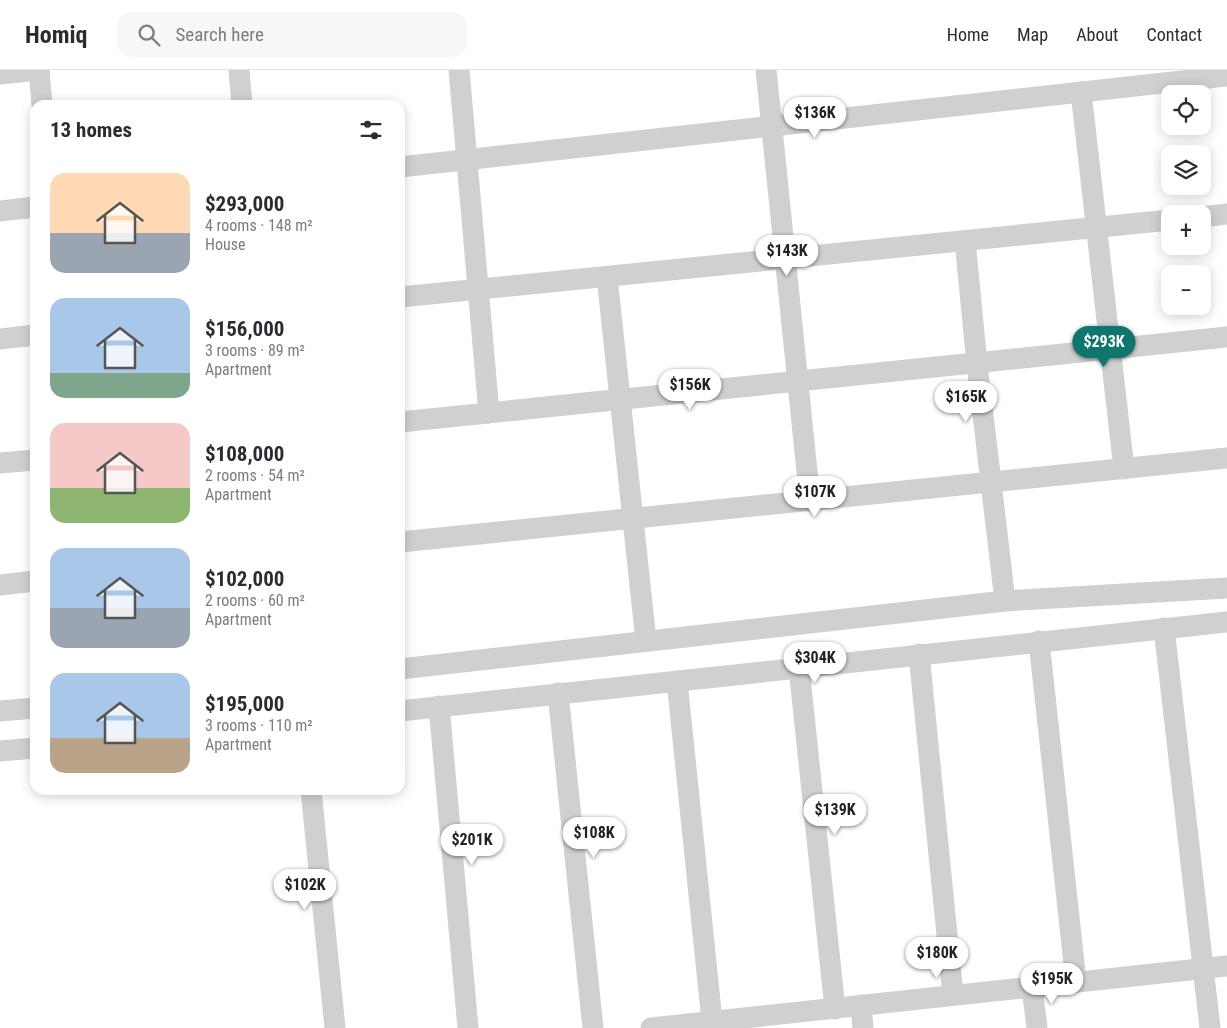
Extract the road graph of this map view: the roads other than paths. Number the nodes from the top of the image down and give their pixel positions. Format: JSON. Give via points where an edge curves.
{"nodes":[{"id":1,"x":39,"y":70,"type":"edge"},
{"id":2,"x":239,"y":70,"type":"edge"},
{"id":3,"x":459,"y":70,"type":"edge"},
{"id":4,"x":766,"y":70,"type":"edge"},
{"id":5,"x":0,"y":74,"type":"edge"},
{"id":6,"x":1227,"y":76,"type":"edge"},
{"id":7,"x":1081,"y":92,"type":"junction"},
{"id":8,"x":42,"y":100,"type":"edge"},
{"id":9,"x":242,"y":100,"type":"edge"},
{"id":10,"x":772,"y":126,"type":"junction"},
{"id":11,"x":466,"y":160,"type":"junction"},
{"id":12,"x":405,"y":166,"type":"edge"},
{"id":13,"x":30,"y":208,"type":"edge"},
{"id":14,"x":0,"y":211,"type":"edge"},
{"id":15,"x":1227,"y":214,"type":"edge"},
{"id":16,"x":1211,"y":216,"type":"edge"},
{"id":17,"x":1161,"y":221,"type":"edge"},
{"id":18,"x":1096,"y":228,"type":"junction"},
{"id":19,"x":965,"y":241,"type":"junction"},
{"id":20,"x":785,"y":259,"type":"junction"},
{"id":21,"x":607,"y":277,"type":"junction"},
{"id":22,"x":478,"y":290,"type":"junction"},
{"id":23,"x":405,"y":297,"type":"edge"},
{"id":24,"x":30,"y":336,"type":"edge"},
{"id":25,"x":1227,"y":337,"type":"edge"},
{"id":26,"x":0,"y":339,"type":"edge"},
{"id":27,"x":1111,"y":349,"type":"junction"},
{"id":28,"x":977,"y":364,"type":"junction"},
{"id":29,"x":798,"y":382,"type":"junction"},
{"id":30,"x":620,"y":400,"type":"junction"},
{"id":31,"x":489,"y":413,"type":"junction"},
{"id":32,"x":405,"y":421,"type":"edge"},
{"id":33,"x":1227,"y":458,"type":"edge"},
{"id":34,"x":30,"y":460,"type":"edge"},
{"id":35,"x":0,"y":463,"type":"edge"},
{"id":36,"x":1124,"y":469,"type":"junction"},
{"id":37,"x":991,"y":482,"type":"junction"},
{"id":38,"x":810,"y":501,"type":"junction"},
{"id":39,"x":633,"y":518,"type":"junction"},
{"id":40,"x":405,"y":541,"type":"edge"},
{"id":41,"x":30,"y":582,"type":"edge"},
{"id":42,"x":0,"y":585,"type":"edge"},
{"id":43,"x":1227,"y":588,"type":"edge"},
{"id":44,"x":1005,"y":601,"type":"junction"},
{"id":45,"x":1227,"y":622,"type":"edge"},
{"id":46,"x":1164,"y":628,"type":"junction"},
{"id":47,"x":646,"y":641,"type":"junction"},
{"id":48,"x":1039,"y":641,"type":"junction"},
{"id":49,"x":919,"y":654,"type":"junction"},
{"id":50,"x":405,"y":668,"type":"edge"},
{"id":51,"x":799,"y":668,"type":"junction"},
{"id":52,"x":677,"y":681,"type":"junction"},
{"id":53,"x":558,"y":694,"type":"junction"},
{"id":54,"x":439,"y":706,"type":"junction"},
{"id":55,"x":30,"y":708,"type":"edge"},
{"id":56,"x":405,"y":710,"type":"edge"},
{"id":57,"x":0,"y":711,"type":"edge"},
{"id":58,"x":30,"y":748,"type":"edge"},
{"id":59,"x":0,"y":751,"type":"edge"},
{"id":60,"x":312,"y":795,"type":"edge"},
{"id":61,"x":1227,"y":966,"type":"edge"},
{"id":62,"x":1203,"y":969,"type":"junction"},
{"id":63,"x":1076,"y":982,"type":"junction"},
{"id":64,"x":1032,"y":987,"type":"junction"},
{"id":65,"x":953,"y":995,"type":"junction"},
{"id":66,"x":861,"y":1005,"type":"junction"},
{"id":67,"x":835,"y":1009,"type":"junction"},
{"id":68,"x":712,"y":1021,"type":"junction"},
{"id":69,"x":335,"y":1028,"type":"edge"},
{"id":70,"x":468,"y":1028,"type":"edge"},
{"id":71,"x":593,"y":1028,"type":"edge"},
{"id":72,"x":651,"y":1028,"type":"edge"},
{"id":73,"x":863,"y":1028,"type":"edge"},
{"id":74,"x":1037,"y":1028,"type":"edge"},
{"id":75,"x":1210,"y":1028,"type":"edge"}],
"edges":[{"from":1,"to":5,"type":"street"},
{"from":1,"to":8,"type":"street"},
{"from":2,"to":9,"type":"street"},
{"from":3,"to":11,"type":"street"},
{"from":4,"to":10,"type":"street"},
{"from":6,"to":7,"type":"street"},
{"from":7,"to":10,"type":"street"},
{"from":7,"to":18,"type":"street"},
{"from":10,"to":11,"type":"street"},
{"from":10,"to":20,"type":"street"},
{"from":11,"to":12,"type":"street"},
{"from":11,"to":22,"type":"street"},
{"from":13,"to":14,"type":"street"},
{"from":15,"to":16,"type":"street"},
{"from":17,"to":18,"type":"street"},
{"from":18,"to":19,"type":"street"},
{"from":18,"to":27,"type":"street"},
{"from":19,"to":20,"type":"street"},
{"from":19,"to":28,"type":"street"},
{"from":20,"to":21,"type":"street"},
{"from":20,"to":29,"type":"street"},
{"from":21,"to":22,"type":"street"},
{"from":21,"to":30,"type":"street"},
{"from":22,"to":23,"type":"street"},
{"from":22,"to":31,"type":"street"},
{"from":24,"to":26,"type":"street"},
{"from":25,"to":27,"type":"street"},
{"from":27,"to":28,"type":"street"},
{"from":27,"to":36,"type":"street"},
{"from":28,"to":29,"type":"street"},
{"from":28,"to":37,"type":"street"},
{"from":29,"to":30,"type":"street"},
{"from":29,"to":38,"type":"street"},
{"from":30,"to":31,"type":"street"},
{"from":30,"to":39,"type":"street"},
{"from":31,"to":32,"type":"street"},
{"from":33,"to":36,"type":"street"},
{"from":34,"to":35,"type":"street"},
{"from":36,"to":37,"type":"street"},
{"from":37,"to":38,"type":"street"},
{"from":37,"to":44,"type":"street"},
{"from":38,"to":39,"type":"street"},
{"from":39,"to":40,"type":"street"},
{"from":39,"to":47,"type":"street"},
{"from":41,"to":42,"type":"street"},
{"from":43,"to":44,"type":"street"},
{"from":44,"to":47,"type":"street"},
{"from":45,"to":46,"type":"street"},
{"from":46,"to":48,"type":"street"},
{"from":46,"to":62,"type":"street"},
{"from":47,"to":50,"type":"street"},
{"from":48,"to":49,"type":"street"},
{"from":48,"to":63,"type":"street"},
{"from":49,"to":51,"type":"street"},
{"from":49,"to":65,"type":"street"},
{"from":51,"to":52,"type":"street"},
{"from":51,"to":67,"type":"street"},
{"from":52,"to":53,"type":"street"},
{"from":52,"to":68,"type":"street"},
{"from":53,"to":54,"type":"street"},
{"from":53,"to":71,"type":"street"},
{"from":54,"to":56,"type":"street"},
{"from":54,"to":70,"type":"street"},
{"from":55,"to":57,"type":"street"},
{"from":58,"to":59,"type":"street"},
{"from":60,"to":69,"type":"street"},
{"from":61,"to":62,"type":"street"},
{"from":62,"to":63,"type":"street"},
{"from":62,"to":75,"type":"street"},
{"from":63,"to":64,"type":"street"},
{"from":64,"to":65,"type":"street"},
{"from":64,"to":74,"type":"street"},
{"from":65,"to":66,"type":"street"},
{"from":66,"to":67,"type":"street"},
{"from":66,"to":73,"type":"street"},
{"from":67,"to":68,"type":"street"},
{"from":68,"to":72,"type":"street"}]}
